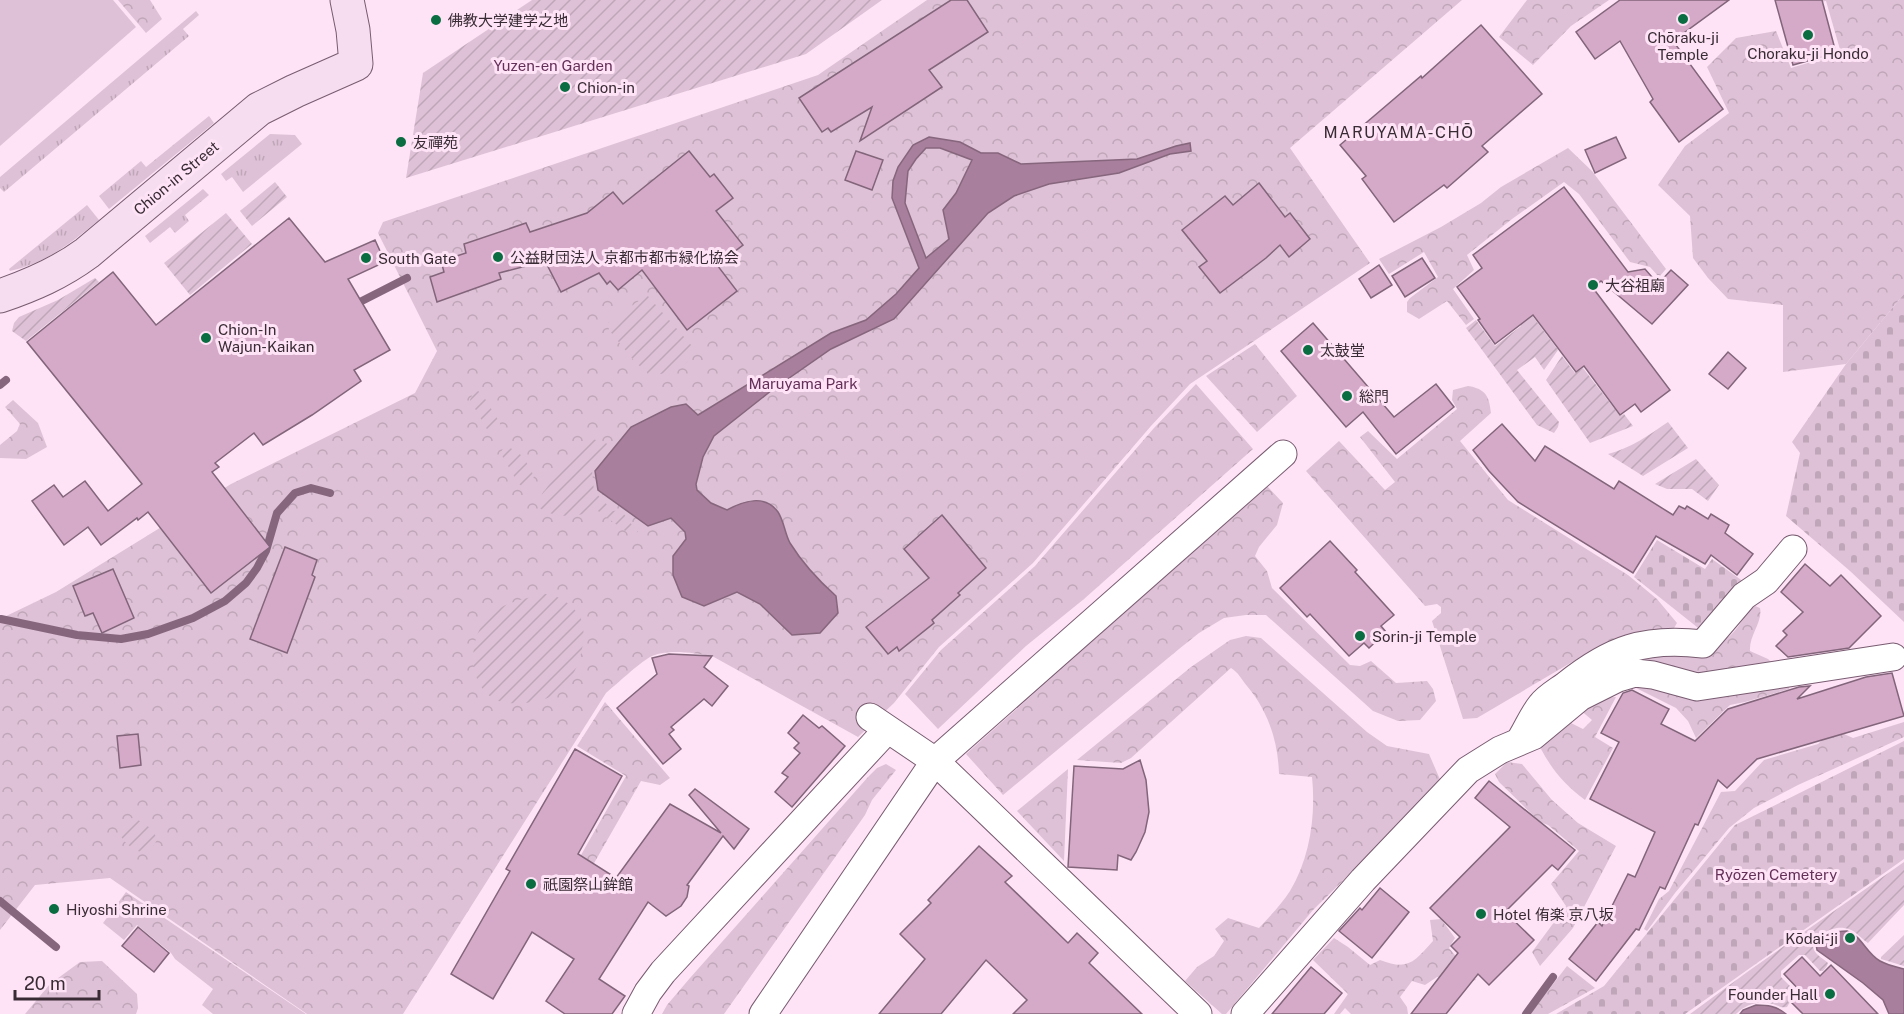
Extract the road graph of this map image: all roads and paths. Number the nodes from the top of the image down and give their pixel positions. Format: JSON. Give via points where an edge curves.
{"nodes":[{"id":1,"x":347,"y":0,"type":"edge"},
{"id":2,"x":0,"y":296,"type":"edge"},
{"id":3,"x":1283,"y":454,"type":"dead end"},
{"id":4,"x":1793,"y":549,"type":"dead end"},
{"id":5,"x":1893,"y":657,"type":"dead end"},
{"id":6,"x":1518,"y":744,"type":"junction"},
{"id":7,"x":935,"y":761,"type":"junction"},
{"id":8,"x":636,"y":1014,"type":"edge"},
{"id":9,"x":763,"y":1014,"type":"edge"},
{"id":10,"x":1198,"y":1014,"type":"edge"},
{"id":11,"x":1245,"y":1014,"type":"edge"}],
"edges":[{"from":1,"to":2,"type":"street","name":"Chion-in Street","via":[[356,64],[260,109],[80,258],[43,280]]},
{"from":3,"to":7,"type":"street"},
{"from":4,"to":6,"type":"street","via":[[1766,580],[1744,596],[1703,644],[1646,643],[1626,648],[1585,669],[1542,704]]},
{"from":5,"to":6,"type":"street","via":[[1697,687],[1635,672],[1580,697],[1547,726]]},
{"from":6,"to":11,"type":"street","via":[[1468,770],[1400,839]]},
{"from":7,"to":8,"type":"street","via":[[878,724],[663,972]]},
{"from":7,"to":9,"type":"street"},
{"from":7,"to":10,"type":"street"}]}
